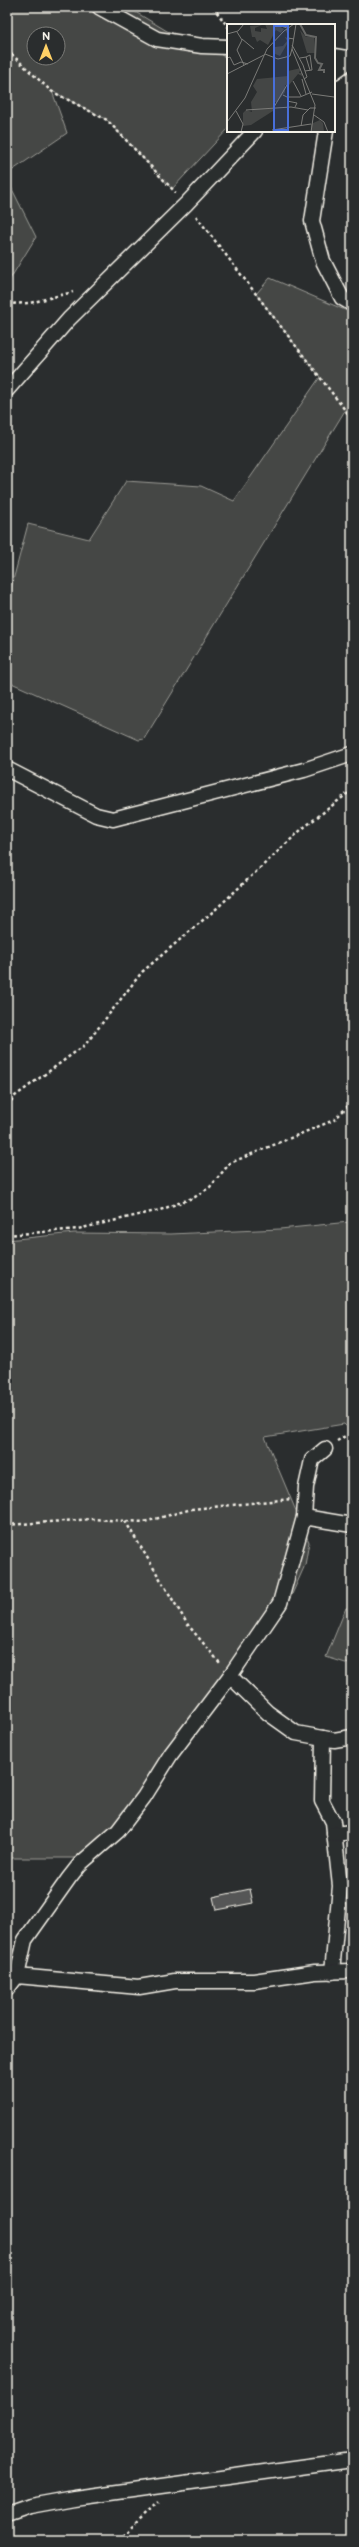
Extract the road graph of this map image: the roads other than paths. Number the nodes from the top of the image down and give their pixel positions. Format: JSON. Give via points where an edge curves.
{"nodes":[{"id":1,"x":99,"y":7,"type":"edge"},
{"id":2,"x":227,"y":47,"type":"edge"},
{"id":3,"x":335,"y":56,"type":"edge"},
{"id":4,"x":352,"y":59,"type":"edge"},
{"id":5,"x":335,"y":76,"type":"edge"},
{"id":6,"x":253,"y":132,"type":"edge"},
{"id":7,"x":326,"y":132,"type":"edge"},
{"id":8,"x":352,"y":304,"type":"edge"},
{"id":9,"x":7,"y":390,"type":"edge"},
{"id":10,"x":352,"y":754,"type":"edge"},
{"id":11,"x":7,"y":769,"type":"edge"},
{"id":12,"x":325,"y":1449,"type":"dead end"},
{"id":13,"x":304,"y":1517,"type":"junction"},
{"id":14,"x":352,"y":1525,"type":"edge"},
{"id":15,"x":230,"y":1676,"type":"junction"},
{"id":16,"x":352,"y":1737,"type":"edge"},
{"id":17,"x":323,"y":1738,"type":"junction"},
{"id":18,"x":352,"y":1832,"type":"edge"},
{"id":19,"x":334,"y":1834,"type":"junction"},
{"id":20,"x":352,"y":1971,"type":"edge"},
{"id":21,"x":332,"y":1972,"type":"junction"},
{"id":22,"x":17,"y":1976,"type":"junction"},
{"id":23,"x":7,"y":1988,"type":"edge"},
{"id":24,"x":352,"y":2460,"type":"edge"},
{"id":25,"x":7,"y":2514,"type":"edge"}],
"edges":[{"from":1,"to":2,"type":"street","via":[[157,39]]},
{"from":3,"to":4,"type":"street"},
{"from":4,"to":5,"type":"street"},
{"from":6,"to":9,"type":"street","via":[[186,204],[69,319]]},
{"from":7,"to":8,"type":"street","via":[[312,221],[323,261],[342,298]]},
{"from":10,"to":11,"type":"street","via":[[296,772],[112,819],[96,815]]},
{"from":12,"to":13,"type":"street","via":[[312,1460]]},
{"from":13,"to":14,"type":"street"},
{"from":13,"to":15,"type":"street","via":[[280,1603]]},
{"from":15,"to":17,"type":"street","via":[[268,1713],[296,1733]]},
{"from":15,"to":22,"type":"street","via":[[118,1831],[80,1864],[69,1878],[25,1940]]},
{"from":16,"to":17,"type":"street","via":[[334,1740]]},
{"from":17,"to":19,"type":"street","via":[[322,1801],[333,1822]]},
{"from":18,"to":19,"type":"street"},
{"from":19,"to":21,"type":"street","via":[[340,1886]]},
{"from":20,"to":21,"type":"street"},
{"from":21,"to":22,"type":"street","via":[[254,1981],[190,1981],[138,1987]]},
{"from":22,"to":23,"type":"street"},
{"from":24,"to":25,"type":"street","via":[[176,2483],[30,2506]]}]}
